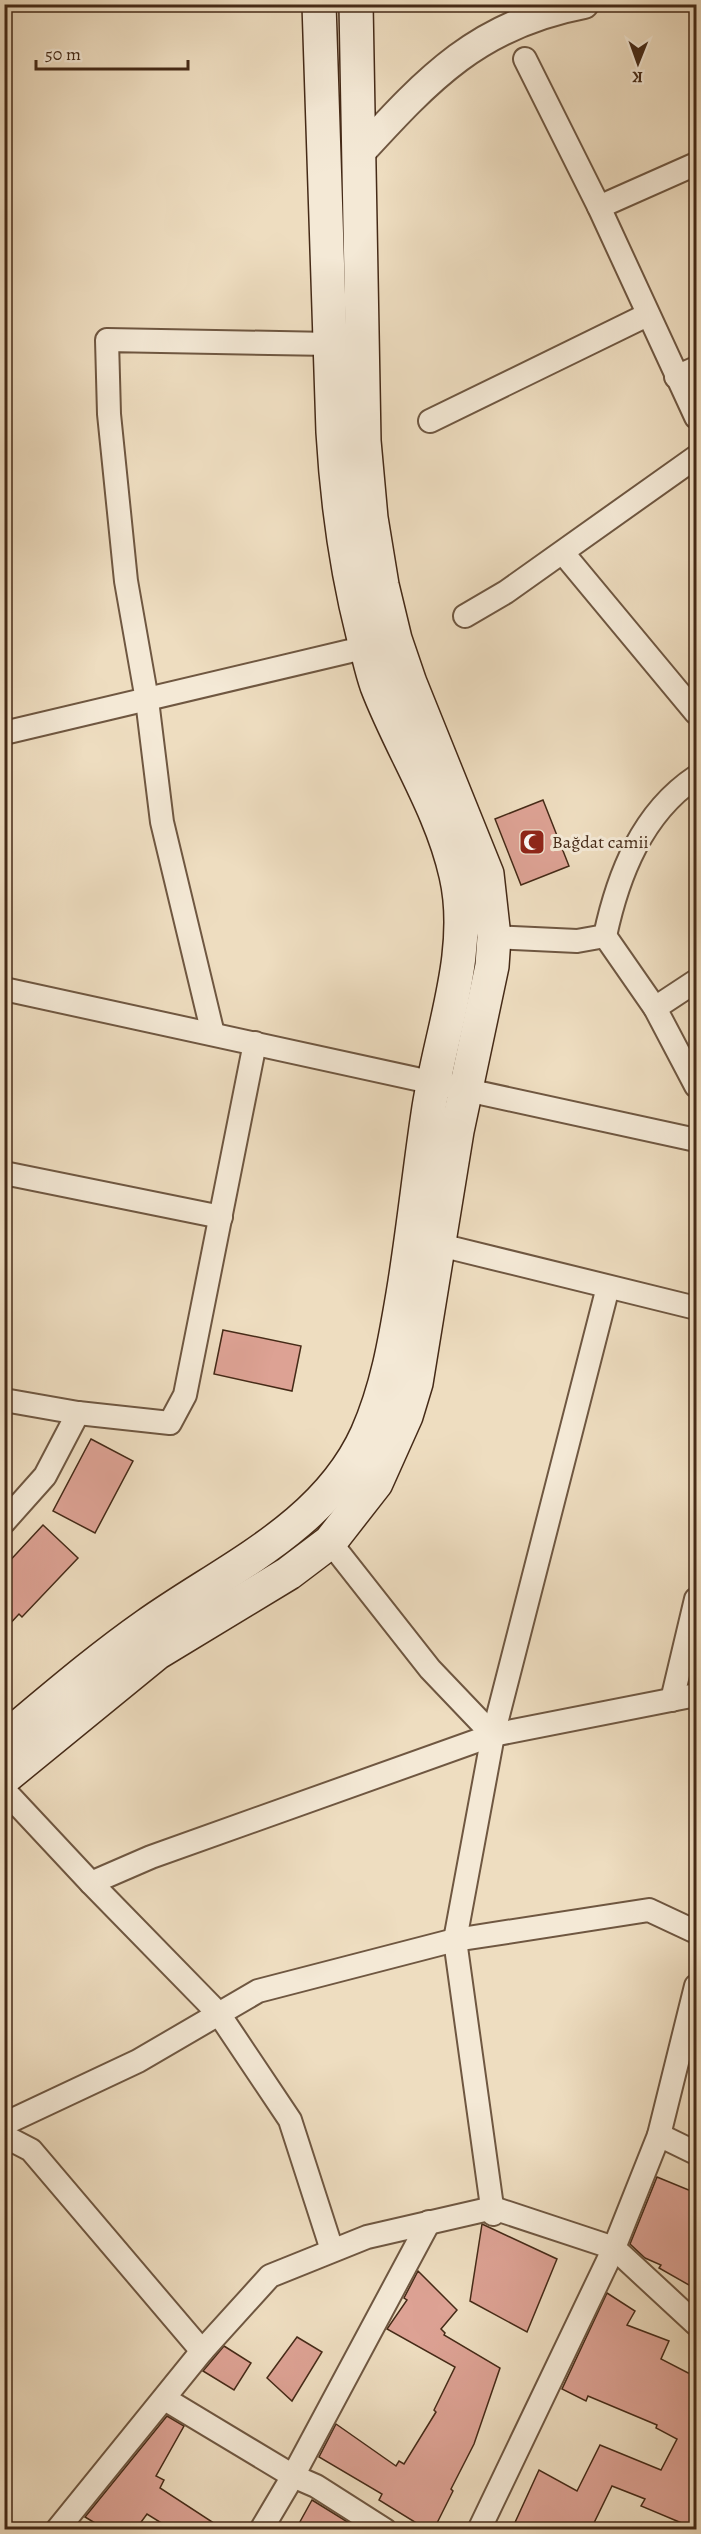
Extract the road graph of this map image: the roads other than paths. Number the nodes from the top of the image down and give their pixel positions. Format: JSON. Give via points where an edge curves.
{"nodes":[{"id":1,"x":320,"y":4,"type":"edge"},
{"id":2,"x":356,"y":4,"type":"edge"},
{"id":3,"x":584,"y":4,"type":"edge"},
{"id":4,"x":525,"y":59,"type":"dead end"},
{"id":5,"x":359,"y":154,"type":"junction"},
{"id":6,"x":696,"y":164,"type":"edge"},
{"id":7,"x":599,"y":207,"type":"junction"},
{"id":8,"x":647,"y":315,"type":"junction"},
{"id":9,"x":331,"y":344,"type":"junction"},
{"id":10,"x":696,"y":368,"type":"edge"},
{"id":11,"x":676,"y":377,"type":"junction"},
{"id":12,"x":696,"y":417,"type":"edge"},
{"id":13,"x":430,"y":421,"type":"dead end"},
{"id":14,"x":696,"y":457,"type":"edge"},
{"id":15,"x":563,"y":553,"type":"junction"},
{"id":16,"x":465,"y":616,"type":"dead end"},
{"id":17,"x":367,"y":647,"type":"junction"},
{"id":18,"x":147,"y":700,"type":"junction"},
{"id":19,"x":696,"y":713,"type":"edge"},
{"id":20,"x":4,"y":733,"type":"edge"},
{"id":21,"x":696,"y":777,"type":"edge"},
{"id":22,"x":605,"y":936,"type":"junction"},
{"id":23,"x":494,"y":937,"type":"junction"},
{"id":24,"x":696,"y":981,"type":"edge"},
{"id":25,"x":4,"y":989,"type":"edge"},
{"id":26,"x":655,"y":1008,"type":"junction"},
{"id":27,"x":213,"y":1034,"type":"junction"},
{"id":28,"x":255,"y":1043,"type":"junction"},
{"id":29,"x":433,"y":1082,"type":"junction"},
{"id":30,"x":696,"y":1086,"type":"edge"},
{"id":31,"x":465,"y":1090,"type":"junction"},
{"id":32,"x":696,"y":1140,"type":"edge"},
{"id":33,"x":4,"y":1173,"type":"edge"},
{"id":34,"x":221,"y":1217,"type":"junction"},
{"id":35,"x":440,"y":1245,"type":"junction"},
{"id":36,"x":608,"y":1287,"type":"junction"},
{"id":37,"x":696,"y":1308,"type":"edge"},
{"id":38,"x":4,"y":1400,"type":"edge"},
{"id":39,"x":78,"y":1413,"type":"junction"},
{"id":40,"x":4,"y":1522,"type":"edge"},
{"id":41,"x":330,"y":1542,"type":"junction"},
{"id":42,"x":696,"y":1599,"type":"edge"},
{"id":43,"x":696,"y":1695,"type":"edge"},
{"id":44,"x":672,"y":1700,"type":"junction"},
{"id":45,"x":493,"y":1735,"type":"junction"},
{"id":46,"x":4,"y":1739,"type":"edge"},
{"id":47,"x":4,"y":1778,"type":"edge"},
{"id":48,"x":4,"y":1790,"type":"edge"},
{"id":49,"x":91,"y":1883,"type":"junction"},
{"id":50,"x":696,"y":1932,"type":"edge"},
{"id":51,"x":455,"y":1940,"type":"junction"},
{"id":52,"x":696,"y":1986,"type":"edge"},
{"id":53,"x":219,"y":2014,"type":"junction"},
{"id":54,"x":4,"y":2124,"type":"edge"},
{"id":55,"x":659,"y":2135,"type":"junction"},
{"id":56,"x":4,"y":2136,"type":"edge"},
{"id":57,"x":696,"y":2153,"type":"edge"},
{"id":58,"x":493,"y":2211,"type":"junction"},
{"id":59,"x":429,"y":2222,"type":"junction"},
{"id":60,"x":614,"y":2248,"type":"junction"},
{"id":61,"x":332,"y":2250,"type":"junction"},
{"id":62,"x":696,"y":2324,"type":"edge"},
{"id":63,"x":202,"y":2351,"type":"junction"},
{"id":64,"x":165,"y":2399,"type":"junction"},
{"id":65,"x":293,"y":2476,"type":"junction"},
{"id":66,"x":57,"y":2529,"type":"edge"},
{"id":67,"x":261,"y":2529,"type":"edge"},
{"id":68,"x":385,"y":2529,"type":"edge"},
{"id":69,"x":479,"y":2529,"type":"edge"}],
"edges":[{"from":1,"to":9,"type":"main road"},
{"from":2,"to":5,"type":"main road"},
{"from":3,"to":5,"type":"street","via":[[501,30],[470,48],[402,107]]},
{"from":4,"to":7,"type":"street"},
{"from":5,"to":23,"type":"main road","via":[[364,441],[382,585],[410,683],[487,874]]},
{"from":6,"to":7,"type":"street"},
{"from":7,"to":8,"type":"street"},
{"from":8,"to":11,"type":"street"},
{"from":8,"to":13,"type":"street"},
{"from":9,"to":17,"type":"main road","via":[[336,490],[351,585]]},
{"from":9,"to":18,"type":"street","via":[[107,340],[108,414],[117,507]]},
{"from":10,"to":11,"type":"street"},
{"from":11,"to":12,"type":"street"},
{"from":14,"to":15,"type":"street"},
{"from":15,"to":16,"type":"street"},
{"from":15,"to":19,"type":"street"},
{"from":17,"to":18,"type":"street"},
{"from":17,"to":29,"type":"main road","via":[[376,683],[451,853],[462,909],[463,934]]},
{"from":18,"to":20,"type":"street"},
{"from":18,"to":27,"type":"street","via":[[162,822]]},
{"from":21,"to":22,"type":"street","via":[[654,815],[635,847],[614,894]]},
{"from":22,"to":23,"type":"street","via":[[566,941]]},
{"from":22,"to":26,"type":"street"},
{"from":23,"to":31,"type":"main road","via":[[492,966]]},
{"from":24,"to":26,"type":"street"},
{"from":25,"to":27,"type":"street"},
{"from":26,"to":30,"type":"street"},
{"from":27,"to":28,"type":"street"},
{"from":28,"to":29,"type":"street"},
{"from":28,"to":34,"type":"street"},
{"from":29,"to":31,"type":"street"},
{"from":29,"to":46,"type":"main road","via":[[396,1337],[381,1399],[352,1460],[324,1498],[286,1532],[120,1644]]},
{"from":31,"to":32,"type":"street"},
{"from":31,"to":35,"type":"main road"},
{"from":33,"to":34,"type":"street"},
{"from":34,"to":39,"type":"street","via":[[185,1395],[170,1423]]},
{"from":35,"to":36,"type":"street"},
{"from":35,"to":41,"type":"main road","via":[[416,1383],[406,1416],[375,1483]]},
{"from":36,"to":37,"type":"street"},
{"from":36,"to":45,"type":"street"},
{"from":38,"to":39,"type":"street"},
{"from":39,"to":40,"type":"street","via":[[45,1476]]},
{"from":41,"to":45,"type":"street","via":[[430,1670]]},
{"from":41,"to":47,"type":"main road","via":[[289,1573],[157,1653]]},
{"from":42,"to":44,"type":"street"},
{"from":43,"to":44,"type":"street"},
{"from":44,"to":45,"type":"street"},
{"from":45,"to":49,"type":"street","via":[[151,1857]]},
{"from":45,"to":51,"type":"street"},
{"from":48,"to":49,"type":"street"},
{"from":49,"to":53,"type":"street"},
{"from":50,"to":51,"type":"street","via":[[649,1910]]},
{"from":51,"to":53,"type":"street","via":[[258,1991]]},
{"from":51,"to":58,"type":"street"},
{"from":52,"to":55,"type":"street"},
{"from":53,"to":54,"type":"street","via":[[138,2061]]},
{"from":53,"to":61,"type":"street","via":[[290,2120]]},
{"from":55,"to":57,"type":"street"},
{"from":55,"to":60,"type":"street"},
{"from":56,"to":63,"type":"street","via":[[31,2150]]},
{"from":58,"to":59,"type":"street"},
{"from":58,"to":60,"type":"street"},
{"from":59,"to":61,"type":"street","via":[[367,2236]]},
{"from":59,"to":65,"type":"street"},
{"from":60,"to":62,"type":"street"},
{"from":60,"to":69,"type":"street"},
{"from":61,"to":63,"type":"street","via":[[270,2276]]},
{"from":63,"to":64,"type":"street"},
{"from":64,"to":65,"type":"street"},
{"from":64,"to":66,"type":"street"},
{"from":65,"to":67,"type":"street"},
{"from":65,"to":68,"type":"street"}]}
